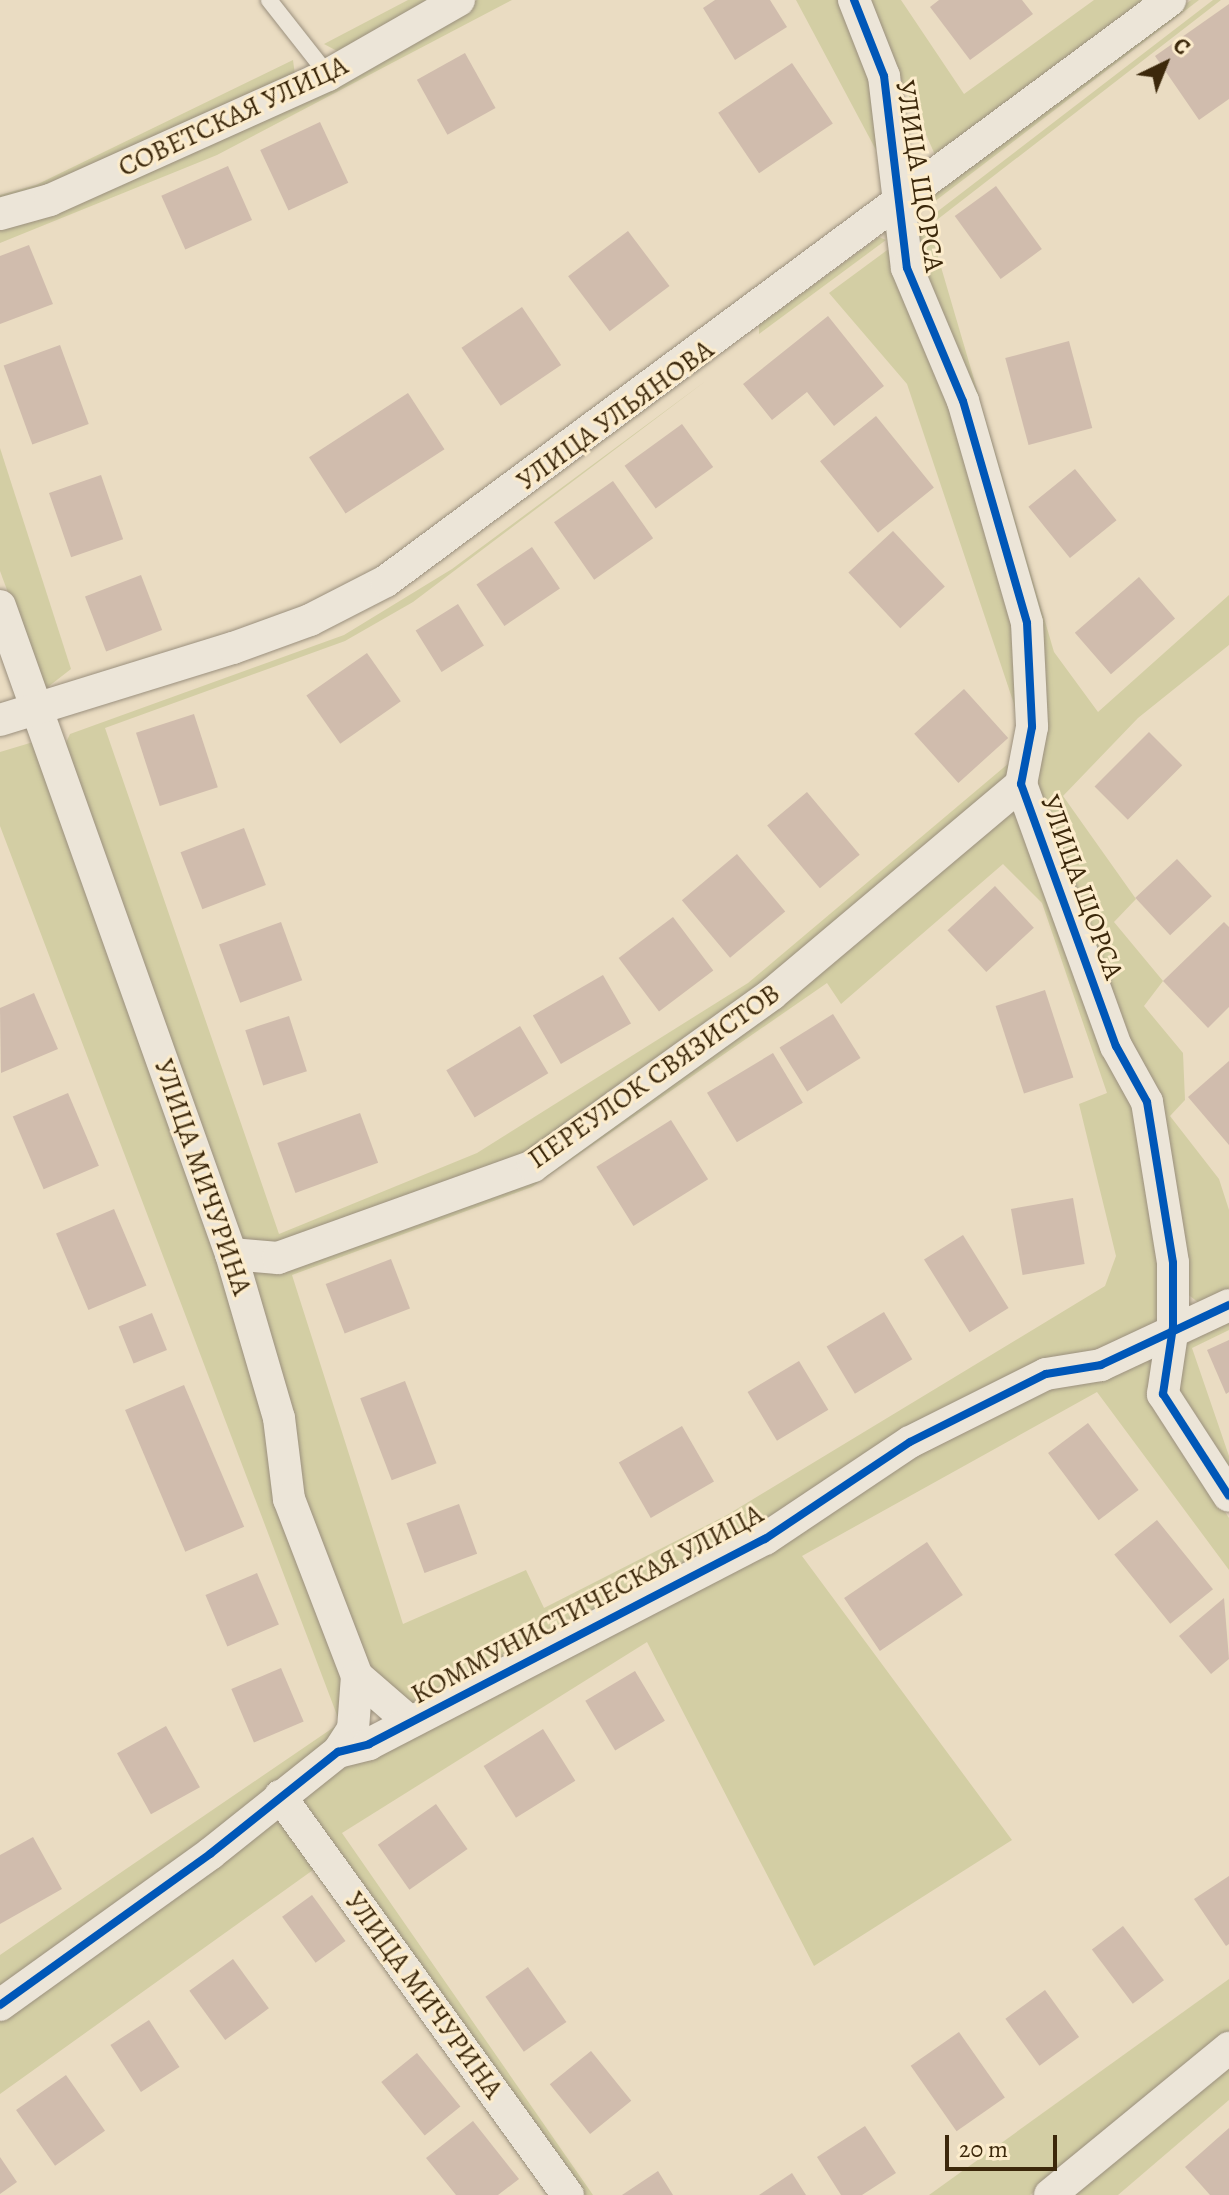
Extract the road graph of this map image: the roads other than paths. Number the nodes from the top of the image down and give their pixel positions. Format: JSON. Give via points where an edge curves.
{"nodes":[{"id":1,"x":269,"y":0,"type":"edge"},
{"id":2,"x":459,"y":0,"type":"edge"},
{"id":3,"x":854,"y":0,"type":"edge"},
{"id":4,"x":1170,"y":0,"type":"edge"},
{"id":5,"x":328,"y":75,"type":"junction"},
{"id":6,"x":900,"y":204,"type":"junction"},
{"id":7,"x":0,"y":214,"type":"edge"},
{"id":8,"x":0,"y":606,"type":"edge"},
{"id":9,"x":37,"y":708,"type":"junction"},
{"id":10,"x":0,"y":720,"type":"edge"},
{"id":11,"x":1021,"y":784,"type":"junction"},
{"id":12,"x":231,"y":1254,"type":"junction"},
{"id":13,"x":1229,"y":1305,"type":"edge"},
{"id":14,"x":1173,"y":1327,"type":"junction"},
{"id":15,"x":1229,"y":1496,"type":"edge"},
{"id":16,"x":357,"y":1676,"type":"junction"},
{"id":17,"x":410,"y":1722,"type":"junction"},
{"id":18,"x":338,"y":1752,"type":"junction"},
{"id":19,"x":280,"y":1796,"type":"junction"},
{"id":20,"x":0,"y":2005,"type":"edge"},
{"id":21,"x":1229,"y":2048,"type":"edge"},
{"id":22,"x":568,"y":2195,"type":"edge"},
{"id":23,"x":1050,"y":2195,"type":"edge"}],
"edges":[{"from":1,"to":5,"type":"lane"},
{"from":2,"to":5,"type":"street","name":"СОВЕТСКАЯ УЛИЦА"},
{"from":3,"to":6,"type":"street","name":"УЛИЦА ЩОРСА","via":[[884,76]]},
{"from":4,"to":6,"type":"street","name":"УЛИЦА УЛЬЯНОВА"},
{"from":5,"to":7,"type":"street","name":"СОВЕТСКАЯ УЛИЦА","via":[[50,200]]},
{"from":6,"to":9,"type":"street","name":"УЛИЦА УЛЬЯНОВА","via":[[386,581],[310,620]]},
{"from":6,"to":11,"type":"street","name":"УЛИЦА ЩОРСА","via":[[907,268],[963,401],[1027,623],[1032,727]]},
{"from":8,"to":9,"type":"street","name":"УЛИЦА МИЧУРИНА"},
{"from":9,"to":10,"type":"street","name":"УЛИЦА УЛЬЯНОВА"},
{"from":9,"to":12,"type":"street","name":"УЛИЦА МИЧУРИНА"},
{"from":11,"to":12,"type":"street","name":"ПЕРЕУЛОК СВЯЗИСТОВ","via":[[772,994],[533,1166],[278,1258]]},
{"from":11,"to":14,"type":"street","name":"УЛИЦА ЩОРСА","via":[[1116,1046],[1147,1102],[1173,1263]]},
{"from":12,"to":16,"type":"street","name":"УЛИЦА МИЧУРИНА","via":[[279,1418],[289,1499]]},
{"from":13,"to":14,"type":"street","name":"КОММУНИСТИЧЕСКАЯ УЛИЦА"},
{"from":14,"to":15,"type":"street","name":"УЛИЦА ЩОРСА","via":[[1163,1394]]},
{"from":14,"to":17,"type":"street","name":"КОММУНИСТИЧЕСКАЯ УЛИЦА","via":[[1101,1365],[1046,1374],[910,1442],[765,1539]]},
{"from":16,"to":17,"type":"street"},
{"from":16,"to":18,"type":"street","name":"УЛИЦА МИЧУРИНА","via":[[353,1729]]},
{"from":17,"to":18,"type":"street","name":"КОММУНИСТИЧЕСКАЯ УЛИЦА"},
{"from":18,"to":19,"type":"street","name":"КОММУНИСТИЧЕСКАЯ УЛИЦА"},
{"from":19,"to":20,"type":"street","name":"КОММУНИСТИЧЕСКАЯ УЛИЦА","via":[[210,1854]]},
{"from":19,"to":22,"type":"street","name":"УЛИЦА МИЧУРИНА"},
{"from":21,"to":23,"type":"street"}]}
